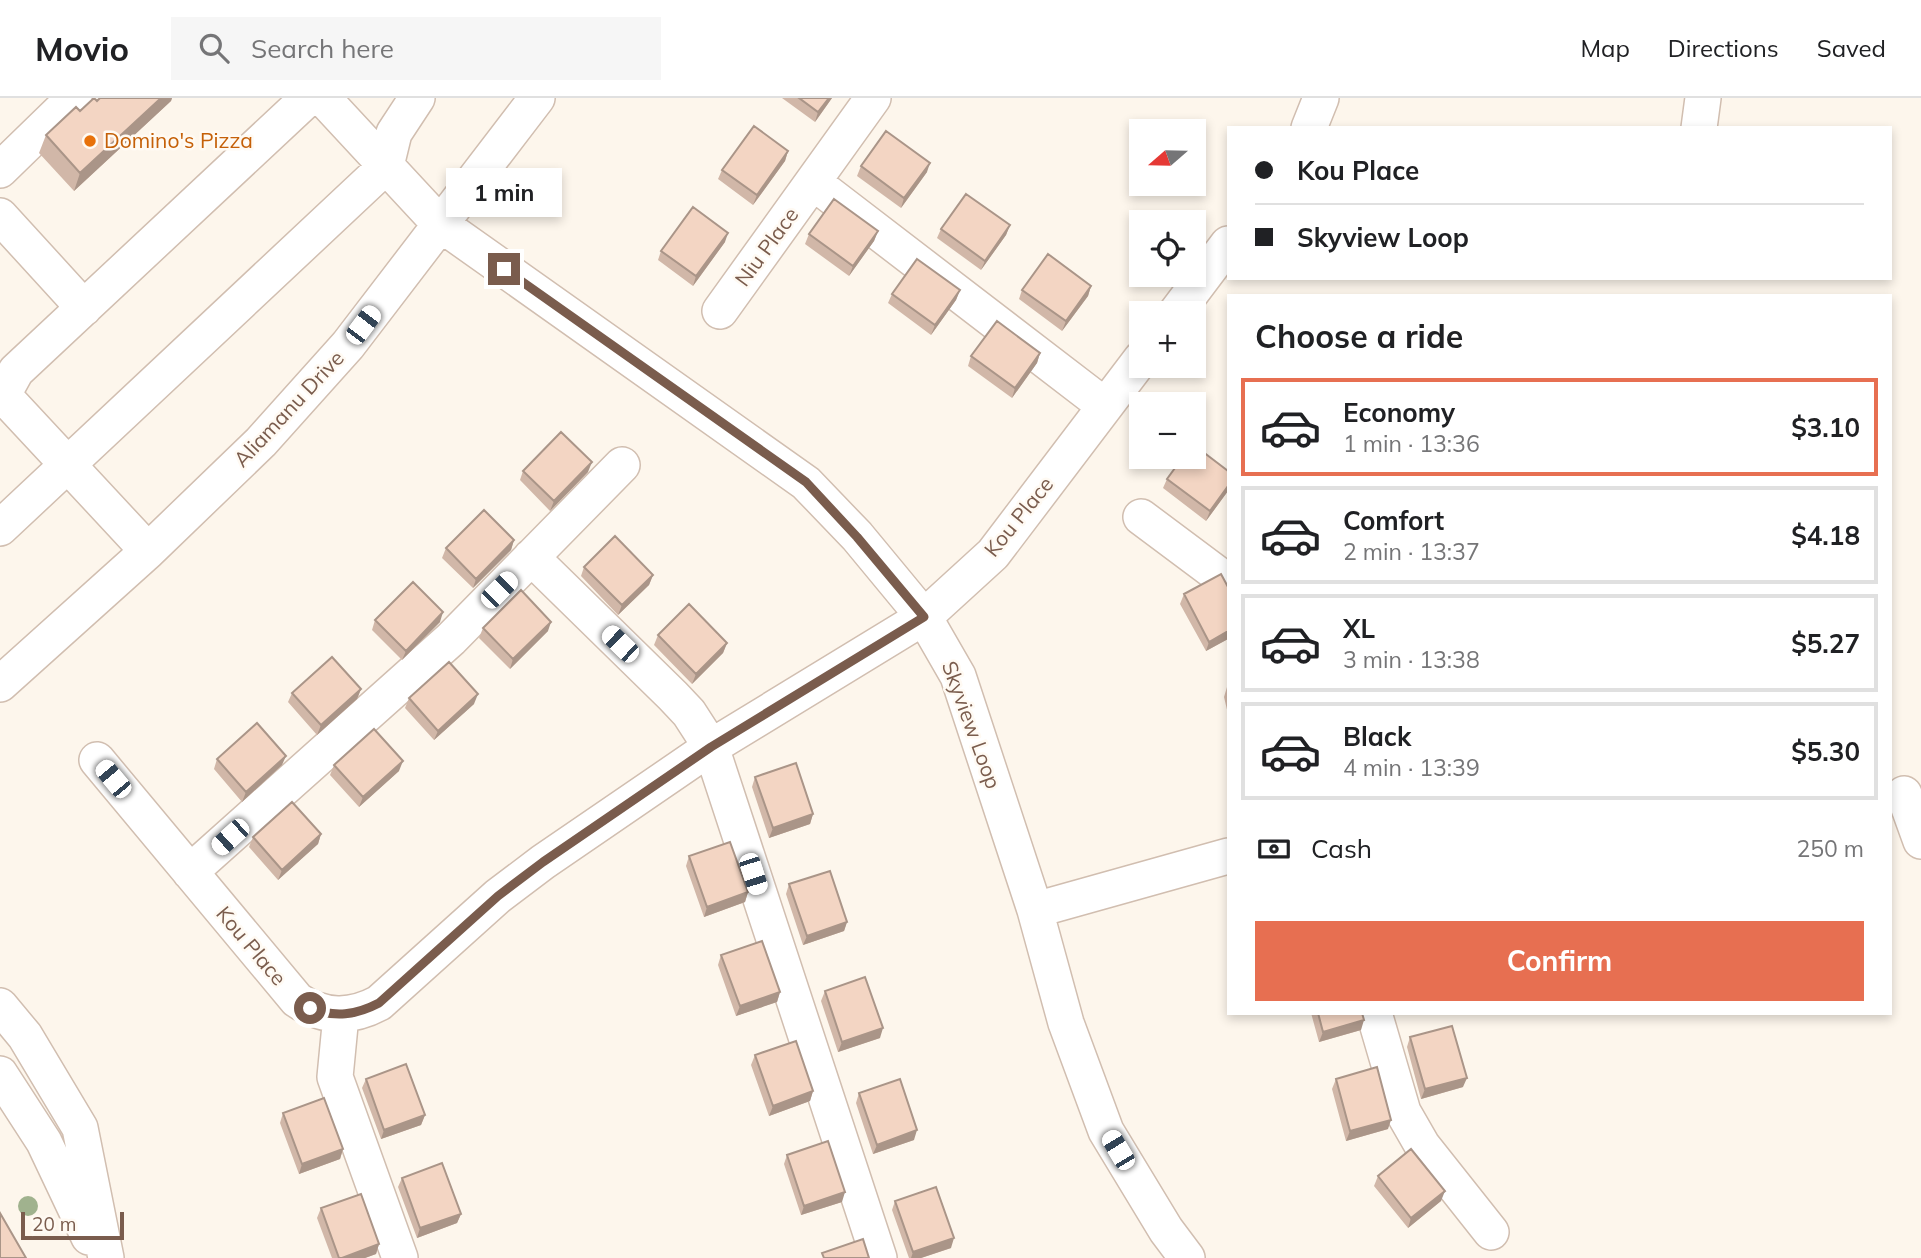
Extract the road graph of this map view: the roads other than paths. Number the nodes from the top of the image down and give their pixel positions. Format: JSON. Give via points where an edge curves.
{"nodes":[{"id":1,"x":74,"y":98,"type":"edge"},
{"id":2,"x":308,"y":98,"type":"edge"},
{"id":3,"x":323,"y":98,"type":"edge"},
{"id":4,"x":417,"y":98,"type":"edge"},
{"id":5,"x":537,"y":98,"type":"edge"},
{"id":6,"x":873,"y":98,"type":"edge"},
{"id":7,"x":1321,"y":98,"type":"edge"},
{"id":8,"x":1703,"y":98,"type":"edge"},
{"id":9,"x":1310,"y":126,"type":"edge"},
{"id":10,"x":1699,"y":126,"type":"edge"},
{"id":11,"x":386,"y":166,"type":"junction"},
{"id":12,"x":0,"y":170,"type":"edge"},
{"id":13,"x":813,"y":182,"type":"junction"},
{"id":14,"x":0,"y":216,"type":"edge"},
{"id":15,"x":439,"y":223,"type":"junction"},
{"id":16,"x":1227,"y":245,"type":"edge"},
{"id":17,"x":1185,"y":301,"type":"edge"},
{"id":18,"x":84,"y":308,"type":"junction"},
{"id":19,"x":720,"y":311,"type":"dead end"},
{"id":20,"x":1129,"y":375,"type":"edge"},
{"id":21,"x":1,"y":396,"type":"edge"},
{"id":22,"x":1105,"y":406,"type":"junction"},
{"id":23,"x":67,"y":465,"type":"junction"},
{"id":24,"x":622,"y":465,"type":"dead end"},
{"id":25,"x":1141,"y":517,"type":"dead end"},
{"id":26,"x":0,"y":528,"type":"edge"},
{"id":27,"x":148,"y":551,"type":"junction"},
{"id":28,"x":531,"y":557,"type":"junction"},
{"id":29,"x":1227,"y":581,"type":"edge"},
{"id":30,"x":924,"y":617,"type":"junction"},
{"id":31,"x":0,"y":684,"type":"edge"},
{"id":32,"x":711,"y":747,"type":"junction"},
{"id":33,"x":97,"y":760,"type":"dead end"},
{"id":34,"x":1905,"y":794,"type":"edge"},
{"id":35,"x":1921,"y":841,"type":"edge"},
{"id":36,"x":1227,"y":856,"type":"edge"},
{"id":37,"x":190,"y":872,"type":"junction"},
{"id":38,"x":1035,"y":910,"type":"junction"},
{"id":39,"x":0,"y":1006,"type":"edge"},
{"id":40,"x":341,"y":1014,"type":"junction"},
{"id":41,"x":1375,"y":1015,"type":"edge"},
{"id":42,"x":0,"y":1074,"type":"edge"},
{"id":43,"x":1491,"y":1232,"type":"dead end"},
{"id":44,"x":99,"y":1258,"type":"edge"},
{"id":45,"x":106,"y":1258,"type":"edge"},
{"id":46,"x":400,"y":1258,"type":"edge"},
{"id":47,"x":878,"y":1258,"type":"edge"},
{"id":48,"x":1188,"y":1258,"type":"edge"}],
"edges":[{"from":1,"to":12,"type":"street"},
{"from":2,"to":18,"type":"street"},
{"from":3,"to":11,"type":"street","name":"Skyview Loop"},
{"from":4,"to":11,"type":"street","via":[[394,132]]},
{"from":5,"to":15,"type":"street","name":"Aliamanu Drive"},
{"from":6,"to":13,"type":"street","name":"Niu Place"},
{"from":7,"to":9,"type":"street"},
{"from":8,"to":10,"type":"street"},
{"from":11,"to":15,"type":"street","name":"Skyview Loop"},
{"from":11,"to":23,"type":"street"},
{"from":13,"to":19,"type":"street","name":"Niu Place"},
{"from":13,"to":22,"type":"street"},
{"from":14,"to":18,"type":"street"},
{"from":15,"to":27,"type":"street","name":"Aliamanu Drive","via":[[348,345],[270,433]]},
{"from":15,"to":30,"type":"street","name":"Skyview Loop","via":[[806,482]]},
{"from":16,"to":17,"type":"street"},
{"from":18,"to":21,"type":"street","via":[[16,372]]},
{"from":20,"to":22,"type":"street","name":"Kou Place"},
{"from":21,"to":23,"type":"street"},
{"from":22,"to":30,"type":"street","name":"Kou Place","via":[[993,554]]},
{"from":23,"to":26,"type":"street"},
{"from":23,"to":27,"type":"street"},
{"from":24,"to":28,"type":"street"},
{"from":25,"to":29,"type":"street"},
{"from":27,"to":31,"type":"street","name":"Aliamanu Drive"},
{"from":28,"to":32,"type":"street","via":[[673,696]]},
{"from":28,"to":37,"type":"street","via":[[409,679]]},
{"from":30,"to":32,"type":"street","name":"Kou Place"},
{"from":30,"to":38,"type":"street","name":"Skyview Loop","via":[[958,676]]},
{"from":32,"to":40,"type":"street","name":"Kou Place","via":[[498,896],[379,1003]]},
{"from":32,"to":47,"type":"street"},
{"from":33,"to":37,"type":"street","name":"Kou Place"},
{"from":34,"to":35,"type":"street"},
{"from":36,"to":38,"type":"street"},
{"from":37,"to":40,"type":"street","name":"Kou Place","via":[[291,995],[317,1011]]},
{"from":38,"to":48,"type":"street","name":"Skyview Loop","via":[[1066,1023],[1106,1131]]},
{"from":39,"to":45,"type":"street","via":[[25,1037],[80,1128]]},
{"from":40,"to":46,"type":"street","via":[[335,1077]]},
{"from":41,"to":43,"type":"street","via":[[1403,1112],[1422,1145]]},
{"from":42,"to":44,"type":"street","via":[[44,1142]]}]}
